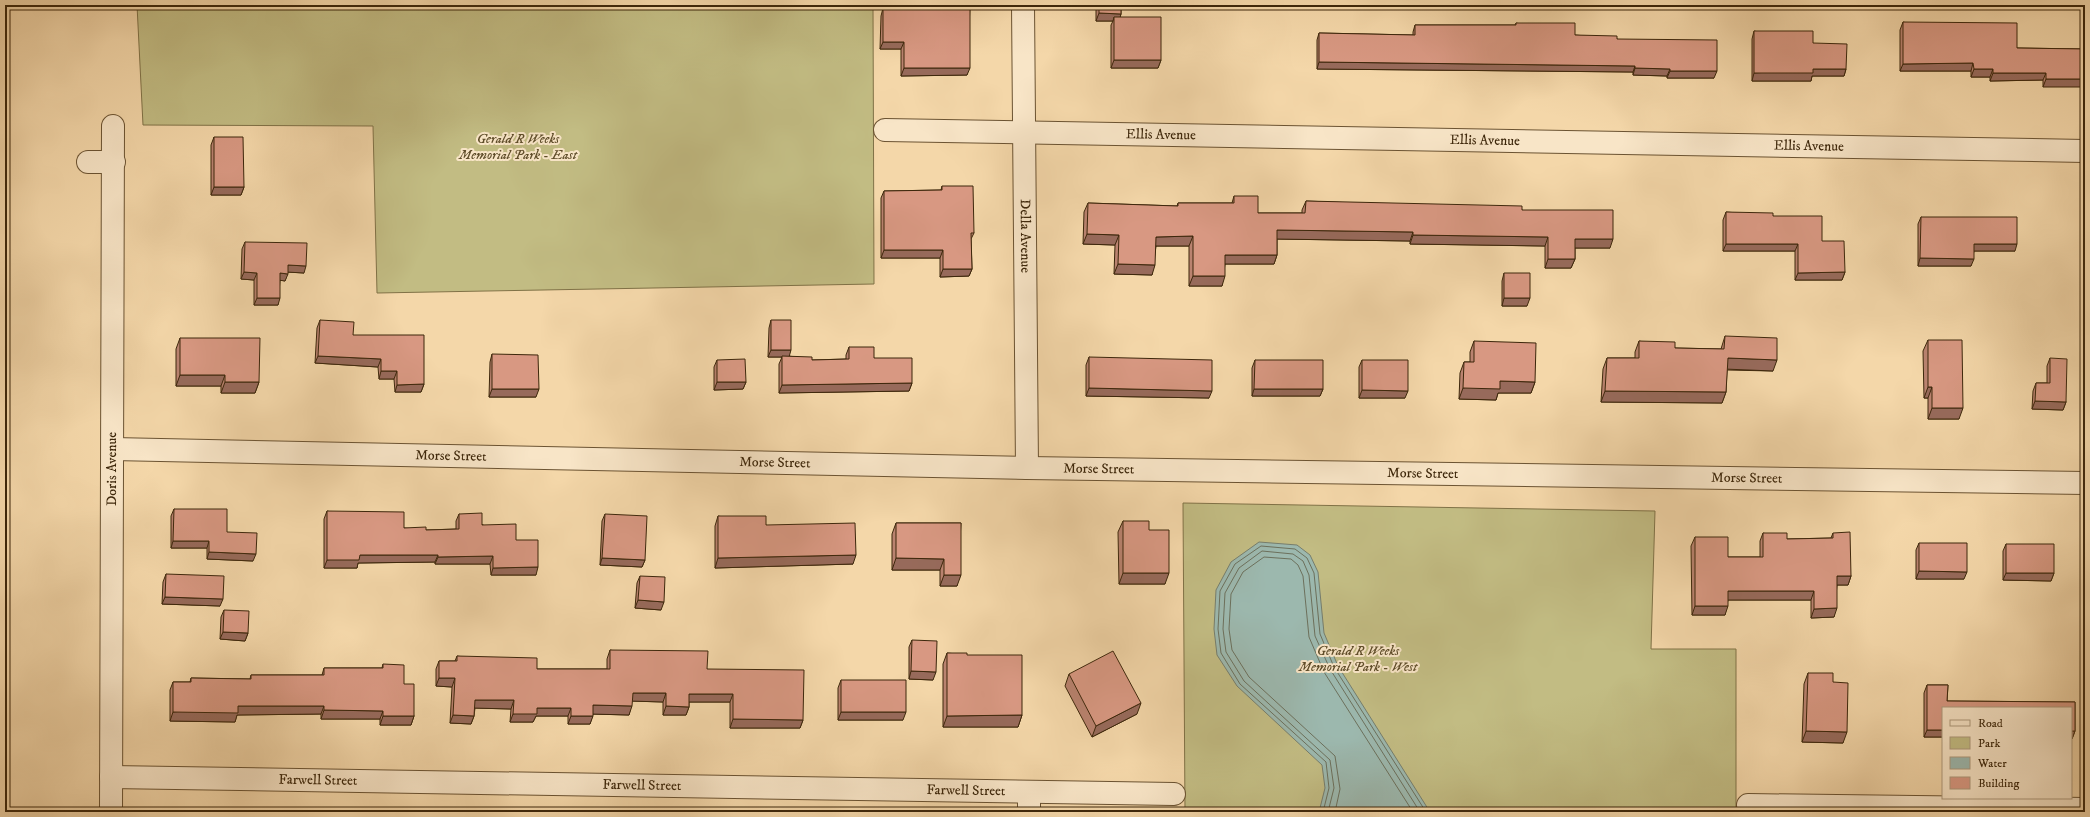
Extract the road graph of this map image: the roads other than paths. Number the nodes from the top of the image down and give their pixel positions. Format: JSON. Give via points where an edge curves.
{"nodes":[{"id":1,"x":1023,"y":5,"type":"edge"},
{"id":2,"x":114,"y":126,"type":"dead end"},
{"id":3,"x":885,"y":130,"type":"dead end"},
{"id":4,"x":1023,"y":132,"type":"junction"},
{"id":5,"x":2085,"y":151,"type":"edge"},
{"id":6,"x":88,"y":162,"type":"dead end"},
{"id":7,"x":114,"y":162,"type":"junction"},
{"id":8,"x":113,"y":449,"type":"junction"},
{"id":9,"x":1026,"y":468,"type":"junction"},
{"id":10,"x":2085,"y":483,"type":"edge"},
{"id":11,"x":110,"y":777,"type":"junction"},
{"id":12,"x":1174,"y":794,"type":"dead end"},
{"id":13,"x":1029,"y":802,"type":"edge"},
{"id":14,"x":1748,"y":805,"type":"dead end"},
{"id":15,"x":2085,"y":809,"type":"edge"},
{"id":16,"x":111,"y":812,"type":"edge"}],
"edges":[{"from":1,"to":4,"type":"street","name":"Della Avenue"},
{"from":2,"to":7,"type":"street","name":"Doris Avenue"},
{"from":3,"to":4,"type":"street","name":"Ellis Avenue"},
{"from":4,"to":5,"type":"street","name":"Ellis Avenue"},
{"from":4,"to":9,"type":"street","name":"Della Avenue"},
{"from":6,"to":7,"type":"street"},
{"from":7,"to":8,"type":"street","name":"Doris Avenue"},
{"from":8,"to":9,"type":"street","name":"Morse Street"},
{"from":8,"to":11,"type":"street","name":"Doris Avenue"},
{"from":9,"to":10,"type":"street","name":"Morse Street"},
{"from":11,"to":13,"type":"street","name":"Farwell Street"},
{"from":11,"to":16,"type":"street","name":"Doris Avenue"},
{"from":12,"to":13,"type":"street","name":"Farwell Street"},
{"from":14,"to":15,"type":"street"}]}
